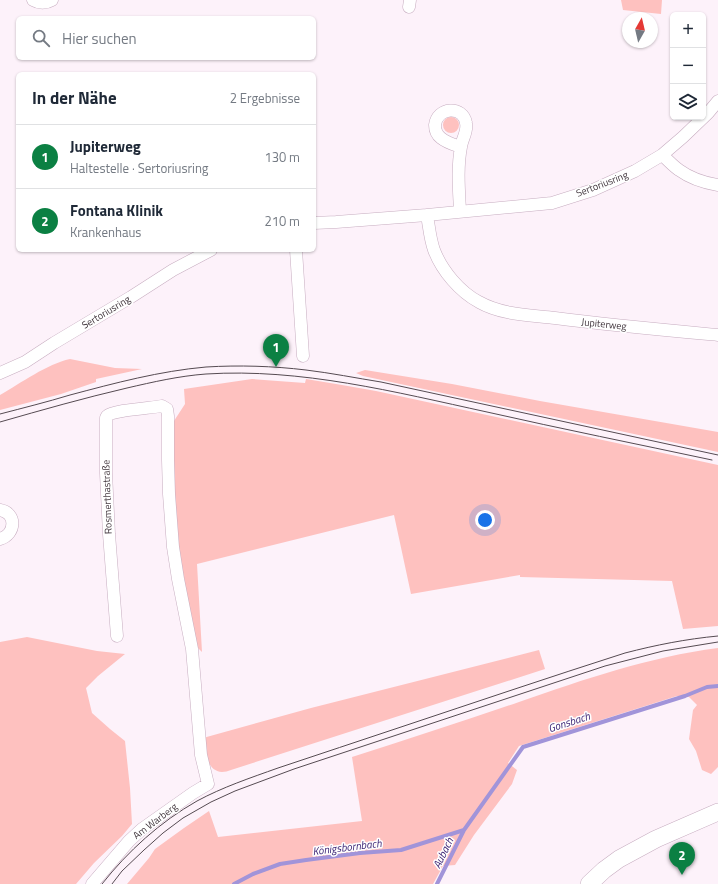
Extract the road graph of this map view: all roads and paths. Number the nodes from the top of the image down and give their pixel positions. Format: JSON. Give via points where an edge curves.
{"nodes":[{"id":1,"x":34,"y":0,"type":"edge"},
{"id":2,"x":52,"y":0,"type":"edge"},
{"id":3,"x":718,"y":101,"type":"edge"},
{"id":4,"x":461,"y":148,"type":"dead end"},
{"id":5,"x":662,"y":155,"type":"junction"},
{"id":6,"x":718,"y":185,"type":"edge"},
{"id":7,"x":460,"y":211,"type":"junction"},
{"id":8,"x":427,"y":215,"type":"junction"},
{"id":9,"x":316,"y":222,"type":"edge"},
{"id":10,"x":208,"y":252,"type":"edge"},
{"id":11,"x":296,"y":252,"type":"edge"},
{"id":12,"x":718,"y":335,"type":"edge"},
{"id":13,"x":303,"y":356,"type":"dead end"},
{"id":14,"x":0,"y":373,"type":"edge"},
{"id":15,"x":0,"y":510,"type":"edge"},
{"id":16,"x":0,"y":538,"type":"edge"},
{"id":17,"x":117,"y":636,"type":"dead end"},
{"id":18,"x":208,"y":784,"type":"joint"},
{"id":19,"x":718,"y":812,"type":"edge"},
{"id":20,"x":92,"y":884,"type":"edge"},
{"id":21,"x":589,"y":884,"type":"edge"}],
"edges":[{"from":1,"to":2,"type":"street","via":[[38,3]]},
{"from":3,"to":5,"type":"street","name":"Sertoriusring"},
{"from":4,"to":7,"type":"street","via":[[458,182]]},
{"from":5,"to":6,"type":"street","via":[[679,170]]},
{"from":5,"to":7,"type":"street","name":"Sertoriusring","via":[[635,172],[593,190],[552,203]]},
{"from":7,"to":8,"type":"street","name":"Sertoriusring"},
{"from":8,"to":9,"type":"street","name":"Sertoriusring"},
{"from":8,"to":12,"type":"street","name":"Jupiterweg","via":[[434,250],[446,272],[474,299],[493,308],[593,323]]},
{"from":10,"to":14,"type":"street","name":"Sertoriusring","via":[[173,270],[26,362]]},
{"from":11,"to":13,"type":"street"},
{"from":15,"to":16,"type":"street","via":[[7,512],[12,520],[12,530],[6,537]]},
{"from":17,"to":18,"type":"street","name":"Rosmerthastraße","via":[[109,534],[106,418],[114,413],[162,406],[167,410],[168,416],[173,546],[192,649],[201,755]]},
{"from":18,"to":20,"type":"street","name":"Am Warberg","via":[[142,829]]},
{"from":19,"to":21,"type":"main road","via":[[625,855]]}]}
